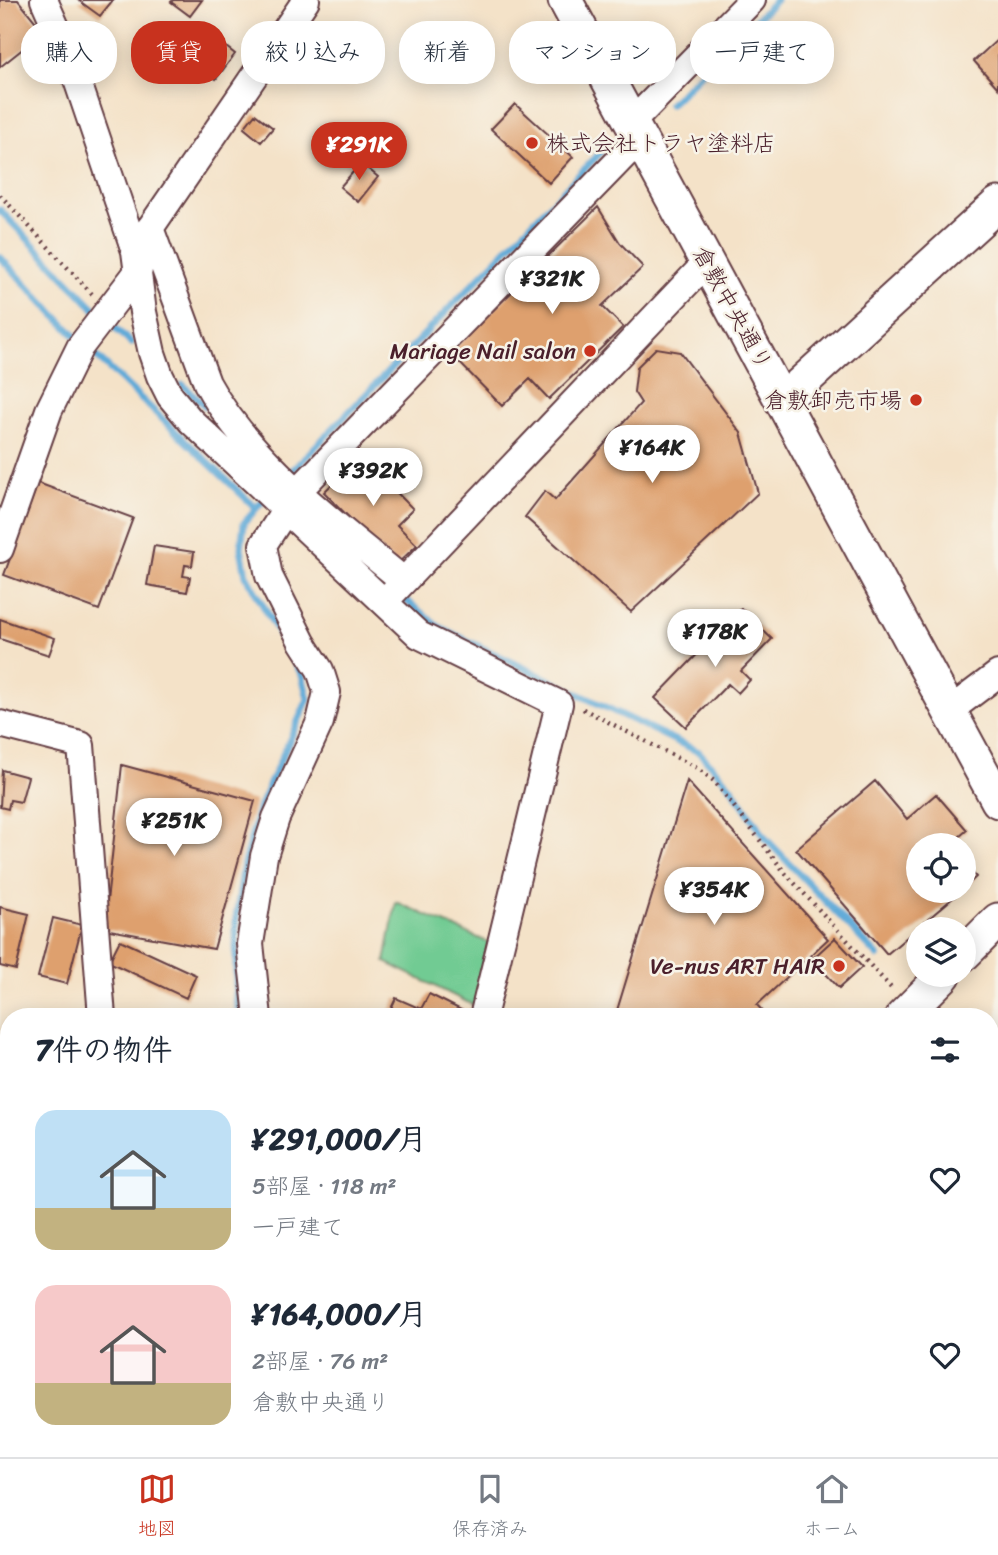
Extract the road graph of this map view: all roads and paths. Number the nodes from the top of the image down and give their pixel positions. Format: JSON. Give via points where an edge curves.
{"nodes":[{"id":1,"x":44,"y":0,"type":"edge"},
{"id":2,"x":306,"y":0,"type":"edge"},
{"id":3,"x":565,"y":0,"type":"edge"},
{"id":4,"x":752,"y":0,"type":"edge"},
{"id":5,"x":636,"y":130,"type":"junction"},
{"id":6,"x":0,"y":195,"type":"edge"},
{"id":7,"x":998,"y":204,"type":"edge"},
{"id":8,"x":150,"y":228,"type":"junction"},
{"id":9,"x":137,"y":260,"type":"junction"},
{"id":10,"x":708,"y":261,"type":"junction"},
{"id":11,"x":104,"y":314,"type":"junction"},
{"id":12,"x":783,"y":400,"type":"junction"},
{"id":13,"x":249,"y":456,"type":"junction"},
{"id":14,"x":281,"y":491,"type":"junction"},
{"id":15,"x":0,"y":549,"type":"edge"},
{"id":16,"x":394,"y":591,"type":"junction"},
{"id":17,"x":998,"y":674,"type":"edge"},
{"id":18,"x":559,"y":704,"type":"junction"},
{"id":19,"x":949,"y":711,"type":"junction"},
{"id":20,"x":0,"y":724,"type":"edge"},
{"id":21,"x":998,"y":801,"type":"edge"},
{"id":22,"x":998,"y":920,"type":"edge"},
{"id":23,"x":976,"y":942,"type":"edge"},
{"id":24,"x":934,"y":987,"type":"edge"},
{"id":25,"x":101,"y":1008,"type":"edge"},
{"id":26,"x":257,"y":1008,"type":"edge"},
{"id":27,"x":484,"y":1008,"type":"edge"},
{"id":28,"x":906,"y":1008,"type":"edge"},
{"id":29,"x":916,"y":1008,"type":"edge"}],
"edges":[{"from":1,"to":9,"type":"street","via":[[70,59]]},
{"from":2,"to":8,"type":"street"},
{"from":3,"to":5,"type":"street","name":"倉敷中央通り"},
{"from":4,"to":5,"type":"street"},
{"from":5,"to":10,"type":"street","name":"倉敷中央通り"},
{"from":5,"to":14,"type":"street"},
{"from":6,"to":11,"type":"path"},
{"from":7,"to":12,"type":"street"},
{"from":8,"to":9,"type":"street"},
{"from":8,"to":13,"type":"street","via":[[207,383]]},
{"from":9,"to":11,"type":"street"},
{"from":9,"to":13,"type":"street","via":[[152,353],[165,386],[186,416]]},
{"from":10,"to":12,"type":"street","name":"倉敷中央通り"},
{"from":10,"to":16,"type":"street"},
{"from":11,"to":15,"type":"street","via":[[82,344],[49,410]]},
{"from":12,"to":19,"type":"street","name":"倉敷中央通り"},
{"from":13,"to":14,"type":"street"},
{"from":14,"to":16,"type":"street"},
{"from":14,"to":26,"type":"street","via":[[263,545],[269,576],[320,670],[327,692],[320,722],[276,818],[264,856],[250,944]]},
{"from":16,"to":18,"type":"street","via":[[419,635]]},
{"from":17,"to":19,"type":"street"},
{"from":18,"to":27,"type":"street"},
{"from":18,"to":28,"type":"path","via":[[575,705],[699,769],[715,782],[786,874]]},
{"from":19,"to":21,"type":"street","name":"倉敷中央通り"},
{"from":20,"to":25,"type":"street","via":[[81,745]]},
{"from":22,"to":23,"type":"street"},
{"from":24,"to":29,"type":"street"}]}
